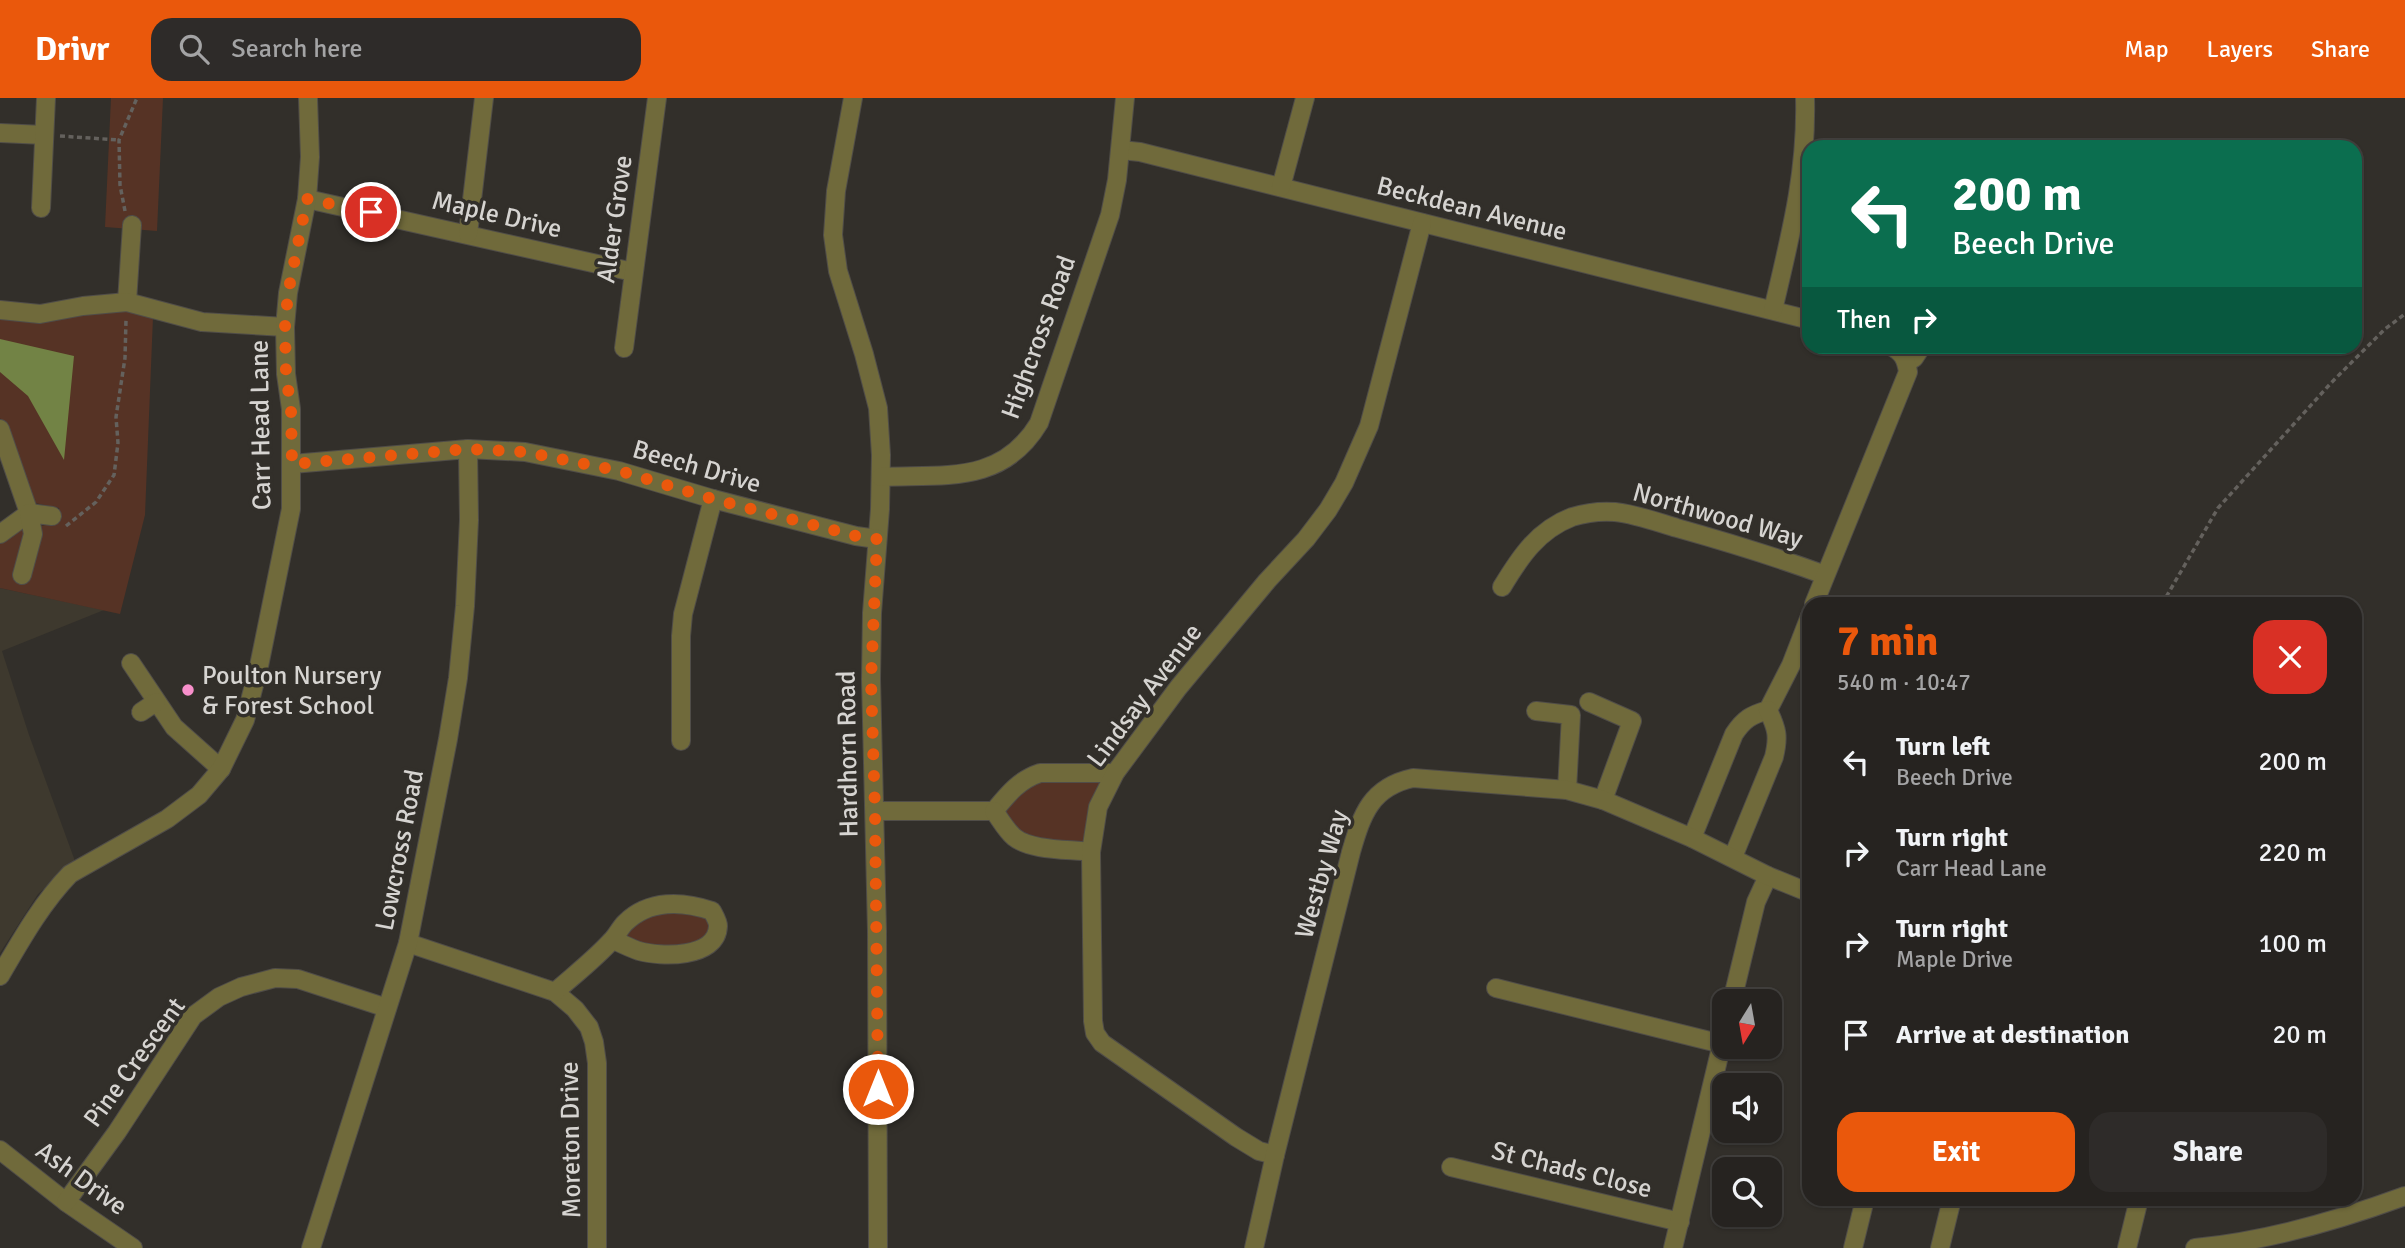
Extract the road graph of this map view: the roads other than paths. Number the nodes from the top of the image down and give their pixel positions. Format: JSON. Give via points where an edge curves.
{"nodes":[{"id":1,"x":46,"y":98,"type":"edge"},
{"id":2,"x":308,"y":98,"type":"edge"},
{"id":3,"x":484,"y":98,"type":"edge"},
{"id":4,"x":657,"y":98,"type":"edge"},
{"id":5,"x":853,"y":98,"type":"edge"},
{"id":6,"x":1125,"y":98,"type":"edge"},
{"id":7,"x":1305,"y":98,"type":"edge"},
{"id":8,"x":1805,"y":98,"type":"edge"},
{"id":9,"x":0,"y":133,"type":"edge"},
{"id":10,"x":44,"y":135,"type":"junction"},
{"id":11,"x":1805,"y":140,"type":"edge"},
{"id":12,"x":1121,"y":150,"type":"junction"},
{"id":13,"x":1802,"y":175,"type":"edge"},
{"id":14,"x":1281,"y":187,"type":"junction"},
{"id":15,"x":307,"y":199,"type":"junction"},
{"id":16,"x":41,"y":208,"type":"dead end"},
{"id":17,"x":1422,"y":223,"type":"junction"},
{"id":18,"x":132,"y":225,"type":"road end"},
{"id":19,"x":468,"y":234,"type":"junction"},
{"id":20,"x":633,"y":272,"type":"junction"},
{"id":21,"x":127,"y":302,"type":"junction"},
{"id":22,"x":0,"y":310,"type":"edge"},
{"id":23,"x":1773,"y":310,"type":"junction"},
{"id":24,"x":1802,"y":318,"type":"edge"},
{"id":25,"x":285,"y":327,"type":"junction"},
{"id":26,"x":624,"y":348,"type":"dead end"},
{"id":27,"x":1903,"y":354,"type":"edge"},
{"id":28,"x":1917,"y":354,"type":"edge"},
{"id":29,"x":1907,"y":362,"type":"junction"},
{"id":30,"x":0,"y":429,"type":"edge"},
{"id":31,"x":468,"y":449,"type":"junction"},
{"id":32,"x":292,"y":464,"type":"junction"},
{"id":33,"x":881,"y":477,"type":"junction"},
{"id":34,"x":713,"y":499,"type":"junction"},
{"id":35,"x":52,"y":516,"type":"dead end"},
{"id":36,"x":30,"y":517,"type":"junction"},
{"id":37,"x":0,"y":534,"type":"edge"},
{"id":38,"x":877,"y":539,"type":"junction"},
{"id":39,"x":22,"y":575,"type":"dead end"},
{"id":40,"x":1825,"y":575,"type":"junction"},
{"id":41,"x":1502,"y":587,"type":"dead end"},
{"id":42,"x":1817,"y":597,"type":"edge"},
{"id":43,"x":1802,"y":637,"type":"edge"},
{"id":44,"x":131,"y":663,"type":"dead end"},
{"id":45,"x":1588,"y":702,"type":"dead end"},
{"id":46,"x":1768,"y":710,"type":"junction"},
{"id":47,"x":1536,"y":711,"type":"dead end"},
{"id":48,"x":681,"y":741,"type":"dead end"},
{"id":49,"x":221,"y":769,"type":"junction"},
{"id":50,"x":1115,"y":773,"type":"junction"},
{"id":51,"x":1567,"y":790,"type":"junction"},
{"id":52,"x":1603,"y":800,"type":"junction"},
{"id":53,"x":875,"y":811,"type":"junction"},
{"id":54,"x":994,"y":811,"type":"junction"},
{"id":55,"x":1692,"y":838,"type":"junction"},
{"id":56,"x":1091,"y":852,"type":"junction"},
{"id":57,"x":1733,"y":857,"type":"junction"},
{"id":58,"x":1768,"y":876,"type":"junction"},
{"id":59,"x":1802,"y":890,"type":"edge"},
{"id":60,"x":613,"y":940,"type":"junction"},
{"id":61,"x":408,"y":943,"type":"junction"},
{"id":62,"x":2,"y":967,"type":"edge"},
{"id":63,"x":1496,"y":988,"type":"dead end"},
{"id":64,"x":1735,"y":989,"type":"edge"},
{"id":65,"x":555,"y":992,"type":"junction"},
{"id":66,"x":387,"y":1009,"type":"junction"},
{"id":67,"x":1712,"y":1037,"type":"edge"},
{"id":68,"x":1719,"y":1059,"type":"edge"},
{"id":69,"x":0,"y":1150,"type":"edge"},
{"id":70,"x":1275,"y":1155,"type":"junction"},
{"id":71,"x":1451,"y":1167,"type":"dead end"},
{"id":72,"x":2405,"y":1196,"type":"edge"},
{"id":73,"x":66,"y":1202,"type":"junction"},
{"id":74,"x":1864,"y":1206,"type":"edge"},
{"id":75,"x":1950,"y":1206,"type":"edge"},
{"id":76,"x":2137,"y":1206,"type":"edge"},
{"id":77,"x":1680,"y":1222,"type":"junction"},
{"id":78,"x":133,"y":1248,"type":"edge"},
{"id":79,"x":311,"y":1248,"type":"edge"},
{"id":80,"x":597,"y":1248,"type":"edge"},
{"id":81,"x":878,"y":1248,"type":"edge"},
{"id":82,"x":1254,"y":1248,"type":"edge"},
{"id":83,"x":1673,"y":1248,"type":"edge"},
{"id":84,"x":1853,"y":1248,"type":"edge"},
{"id":85,"x":1940,"y":1248,"type":"edge"},
{"id":86,"x":2127,"y":1248,"type":"edge"},
{"id":87,"x":2195,"y":1248,"type":"edge"}],
"edges":[{"from":1,"to":10,"type":"street"},
{"from":2,"to":15,"type":"street","name":"Carr Head Lane"},
{"from":3,"to":19,"type":"street"},
{"from":4,"to":20,"type":"street","name":"Alder Grove"},
{"from":5,"to":33,"type":"street","name":"Hardhorn Road","via":[[833,235],[838,271],[878,408]]},
{"from":6,"to":12,"type":"street","name":"Highcross Road"},
{"from":7,"to":14,"type":"street"},
{"from":8,"to":11,"type":"street"},
{"from":9,"to":10,"type":"street"},
{"from":10,"to":16,"type":"street"},
{"from":12,"to":14,"type":"street","name":"Beckdean Avenue"},
{"from":12,"to":33,"type":"street","name":"Highcross Road","via":[[1110,215],[1039,423],[1029,439],[1001,463],[975,472]]},
{"from":13,"to":23,"type":"street"},
{"from":14,"to":17,"type":"street","name":"Beckdean Avenue"},
{"from":15,"to":19,"type":"street","name":"Maple Drive"},
{"from":15,"to":25,"type":"street","name":"Carr Head Lane"},
{"from":17,"to":23,"type":"street","name":"Beckdean Avenue"},
{"from":17,"to":50,"type":"street","name":"Lindsay Avenue","via":[[1369,426],[1344,483],[1306,540],[1178,688]]},
{"from":18,"to":21,"type":"street"},
{"from":19,"to":20,"type":"street","name":"Maple Drive"},
{"from":20,"to":26,"type":"street","name":"Alder Grove"},
{"from":21,"to":22,"type":"street","via":[[40,314]]},
{"from":21,"to":25,"type":"street","via":[[202,322]]},
{"from":23,"to":24,"type":"street","name":"Beckdean Avenue"},
{"from":25,"to":32,"type":"street","name":"Carr Head Lane"},
{"from":27,"to":29,"type":"street"},
{"from":28,"to":29,"type":"street"},
{"from":29,"to":40,"type":"street","via":[[1905,381]]},
{"from":30,"to":36,"type":"street"},
{"from":31,"to":32,"type":"street","name":"Beech Drive"},
{"from":31,"to":34,"type":"street","name":"Beech Drive","via":[[555,457]]},
{"from":31,"to":61,"type":"street","name":"Lowcross Road","via":[[467,581],[459,667]]},
{"from":32,"to":49,"type":"street","name":"Carr Head Lane","via":[[291,509],[258,666],[245,720]]},
{"from":33,"to":38,"type":"street","name":"Hardhorn Road"},
{"from":34,"to":38,"type":"street","name":"Beech Drive"},
{"from":34,"to":48,"type":"street","via":[[683,614]]},
{"from":35,"to":36,"type":"street"},
{"from":36,"to":37,"type":"street"},
{"from":36,"to":39,"type":"street","via":[[33,534]]},
{"from":38,"to":53,"type":"street","name":"Hardhorn Road","via":[[871,680]]},
{"from":40,"to":41,"type":"street","name":"Northwood Way","via":[[1755,549],[1642,518],[1593,512],[1544,532]]},
{"from":40,"to":42,"type":"street"},
{"from":43,"to":46,"type":"street"},
{"from":44,"to":49,"type":"street","via":[[148,707]]},
{"from":45,"to":52,"type":"street","via":[[1632,721]]},
{"from":46,"to":55,"type":"street","via":[[1743,720],[1734,734]]},
{"from":46,"to":57,"type":"street","via":[[1777,727],[1778,742]]},
{"from":47,"to":51,"type":"street","via":[[1571,715]]},
{"from":49,"to":62,"type":"street","name":"Carr Head Lane","via":[[200,795],[167,819],[70,874]]},
{"from":50,"to":54,"type":"street","via":[[1040,773],[1012,788]]},
{"from":50,"to":56,"type":"street","name":"Lindsay Avenue","via":[[1098,807]]},
{"from":51,"to":52,"type":"street","name":"Westby Way"},
{"from":51,"to":70,"type":"street","name":"Westby Way","via":[[1413,778],[1399,781],[1369,803],[1359,822]]},
{"from":52,"to":55,"type":"street","name":"Westby Way"},
{"from":53,"to":54,"type":"street"},
{"from":53,"to":81,"type":"street","name":"Hardhorn Road"},
{"from":54,"to":56,"type":"street","via":[[1023,842]]},
{"from":55,"to":57,"type":"street","name":"Westby Way"},
{"from":56,"to":70,"type":"street","name":"Lindsay Avenue","via":[[1095,1033],[1102,1043],[1226,1130],[1259,1152]]},
{"from":57,"to":58,"type":"street","name":"Westby Way"},
{"from":58,"to":59,"type":"street","name":"Westby Way"},
{"from":58,"to":64,"type":"street","via":[[1756,902]]},
{"from":60,"to":60,"type":"street","via":[[626,922],[651,907],[680,903],[712,911],[718,925],[715,939],[701,951],[640,951]]},
{"from":60,"to":65,"type":"street"},
{"from":61,"to":65,"type":"street","name":"Moreton Drive"},
{"from":61,"to":66,"type":"street","name":"Lowcross Road"},
{"from":63,"to":67,"type":"street"},
{"from":65,"to":80,"type":"street","name":"Moreton Drive","via":[[575,1009],[594,1042]]},
{"from":66,"to":73,"type":"street","name":"Pine Crescent","via":[[298,979],[275,978],[219,997],[193,1016]]},
{"from":66,"to":79,"type":"street","name":"Lowcross Road"},
{"from":68,"to":77,"type":"street"},
{"from":69,"to":73,"type":"street","name":"Ash Drive"},
{"from":70,"to":82,"type":"street","name":"Westby Way"},
{"from":71,"to":77,"type":"street","name":"St Chads Close"},
{"from":72,"to":87,"type":"street","via":[[2313,1226]]},
{"from":73,"to":78,"type":"street","name":"Ash Drive"},
{"from":74,"to":84,"type":"street"},
{"from":75,"to":85,"type":"street"},
{"from":76,"to":86,"type":"street"},
{"from":77,"to":83,"type":"street"}]}
